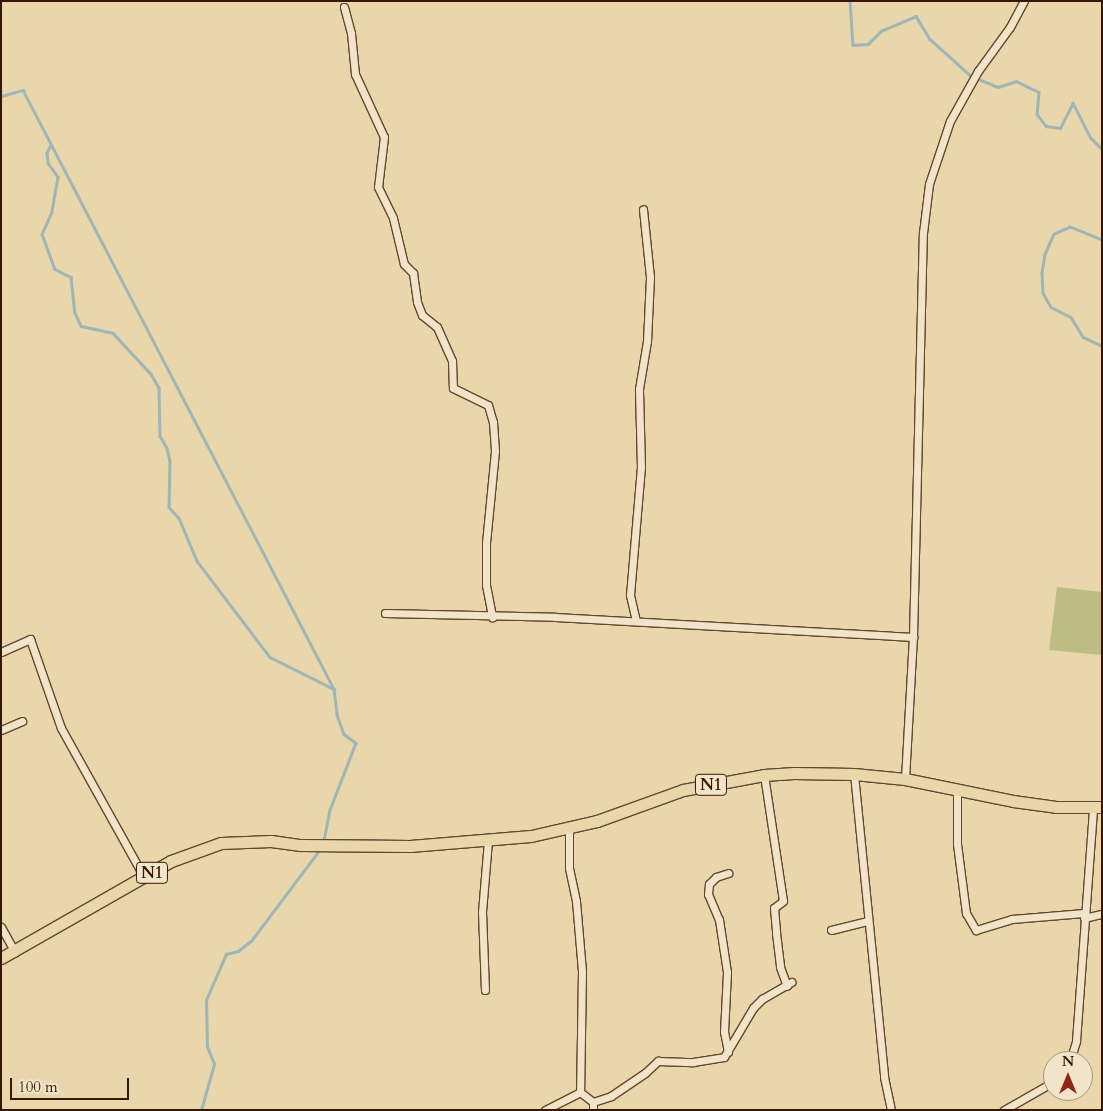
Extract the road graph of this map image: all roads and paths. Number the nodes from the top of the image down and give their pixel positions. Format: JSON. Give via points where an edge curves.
{"nodes":[{"id":1,"x":1024,"y":1,"type":"edge"},
{"id":2,"x":344,"y":7,"type":"dead end"},
{"id":3,"x":642,"y":209,"type":"dead end"},
{"id":4,"x":385,"y":614,"type":"dead end"},
{"id":5,"x":492,"y":617,"type":"junction"},
{"id":6,"x":636,"y":622,"type":"junction"},
{"id":7,"x":913,"y":637,"type":"junction"},
{"id":8,"x":1,"y":652,"type":"edge"},
{"id":9,"x":22,"y":721,"type":"dead end"},
{"id":10,"x":1,"y":730,"type":"edge"},
{"id":11,"x":854,"y":774,"type":"junction"},
{"id":12,"x":764,"y":775,"type":"junction"},
{"id":13,"x":905,"y":779,"type":"junction"},
{"id":14,"x":957,"y":789,"type":"junction"},
{"id":15,"x":1097,"y":808,"type":"edge"},
{"id":16,"x":569,"y":828,"type":"junction"},
{"id":17,"x":488,"y":841,"type":"junction"},
{"id":18,"x":728,"y":873,"type":"dead end"},
{"id":19,"x":144,"y":877,"type":"junction"},
{"id":20,"x":1102,"y":914,"type":"edge"},
{"id":21,"x":1084,"y":916,"type":"junction"},
{"id":22,"x":867,"y":921,"type":"junction"},
{"id":23,"x":1,"y":927,"type":"edge"},
{"id":24,"x":831,"y":930,"type":"dead end"},
{"id":25,"x":15,"y":952,"type":"junction"},
{"id":26,"x":1,"y":958,"type":"edge"},
{"id":27,"x":485,"y":990,"type":"dead end"},
{"id":28,"x":1073,"y":1051,"type":"edge"},
{"id":29,"x":728,"y":1052,"type":"junction"},
{"id":30,"x":1043,"y":1088,"type":"edge"},
{"id":31,"x":580,"y":1092,"type":"junction"},
{"id":32,"x":593,"y":1106,"type":"edge"},
{"id":33,"x":544,"y":1110,"type":"edge"},
{"id":34,"x":891,"y":1110,"type":"edge"},
{"id":35,"x":1004,"y":1110,"type":"edge"}],
"edges":[{"from":1,"to":7,"type":"street","via":[[950,121],[929,184],[923,233]]},
{"from":2,"to":5,"type":"street","via":[[355,74],[384,137],[378,187],[393,218],[404,264],[413,273],[417,302],[422,315],[437,327],[452,361],[453,388],[488,405],[493,422],[495,451],[486,543],[486,585]]},
{"from":3,"to":6,"type":"street","via":[[650,277],[647,341],[639,389],[641,467],[630,595]]},
{"from":4,"to":5,"type":"street"},
{"from":5,"to":6,"type":"street"},
{"from":6,"to":7,"type":"street"},
{"from":7,"to":13,"type":"street"},
{"from":8,"to":19,"type":"street","via":[[30,639],[61,728]]},
{"from":9,"to":10,"type":"street"},
{"from":11,"to":12,"type":"main road","number":"N1"},
{"from":11,"to":13,"type":"main road","number":"N1"},
{"from":11,"to":22,"type":"street"},
{"from":12,"to":16,"type":"main road","number":"N1","via":[[683,790]]},
{"from":12,"to":29,"type":"street","via":[[783,901],[774,908],[780,967],[790,984],[762,999],[753,1008]]},
{"from":13,"to":14,"type":"main road","number":"N1"},
{"from":14,"to":15,"type":"main road","number":"N1","via":[[1021,803]]},
{"from":14,"to":21,"type":"street","via":[[957,844],[966,913],[976,930],[1012,919]]},
{"from":15,"to":21,"type":"street"},
{"from":16,"to":17,"type":"main road","number":"N1"},
{"from":16,"to":31,"type":"street","via":[[569,868],[576,901],[582,971]]},
{"from":17,"to":19,"type":"main road","number":"N1","via":[[410,846],[271,841],[221,843],[171,861]]},
{"from":17,"to":27,"type":"street","via":[[482,912]]},
{"from":18,"to":29,"type":"street","via":[[716,877],[708,894],[719,920],[727,972],[724,1032]]},
{"from":19,"to":25,"type":"main road","number":"N1"},
{"from":20,"to":21,"type":"street"},
{"from":21,"to":28,"type":"street"},
{"from":22,"to":24,"type":"street"},
{"from":22,"to":34,"type":"street","via":[[884,1077]]},
{"from":23,"to":25,"type":"street"},
{"from":25,"to":26,"type":"main road","number":"N1"},
{"from":29,"to":32,"type":"street","via":[[724,1057],[692,1062],[658,1061]]},
{"from":30,"to":35,"type":"street"},
{"from":31,"to":32,"type":"street"},
{"from":31,"to":33,"type":"street"}]}
